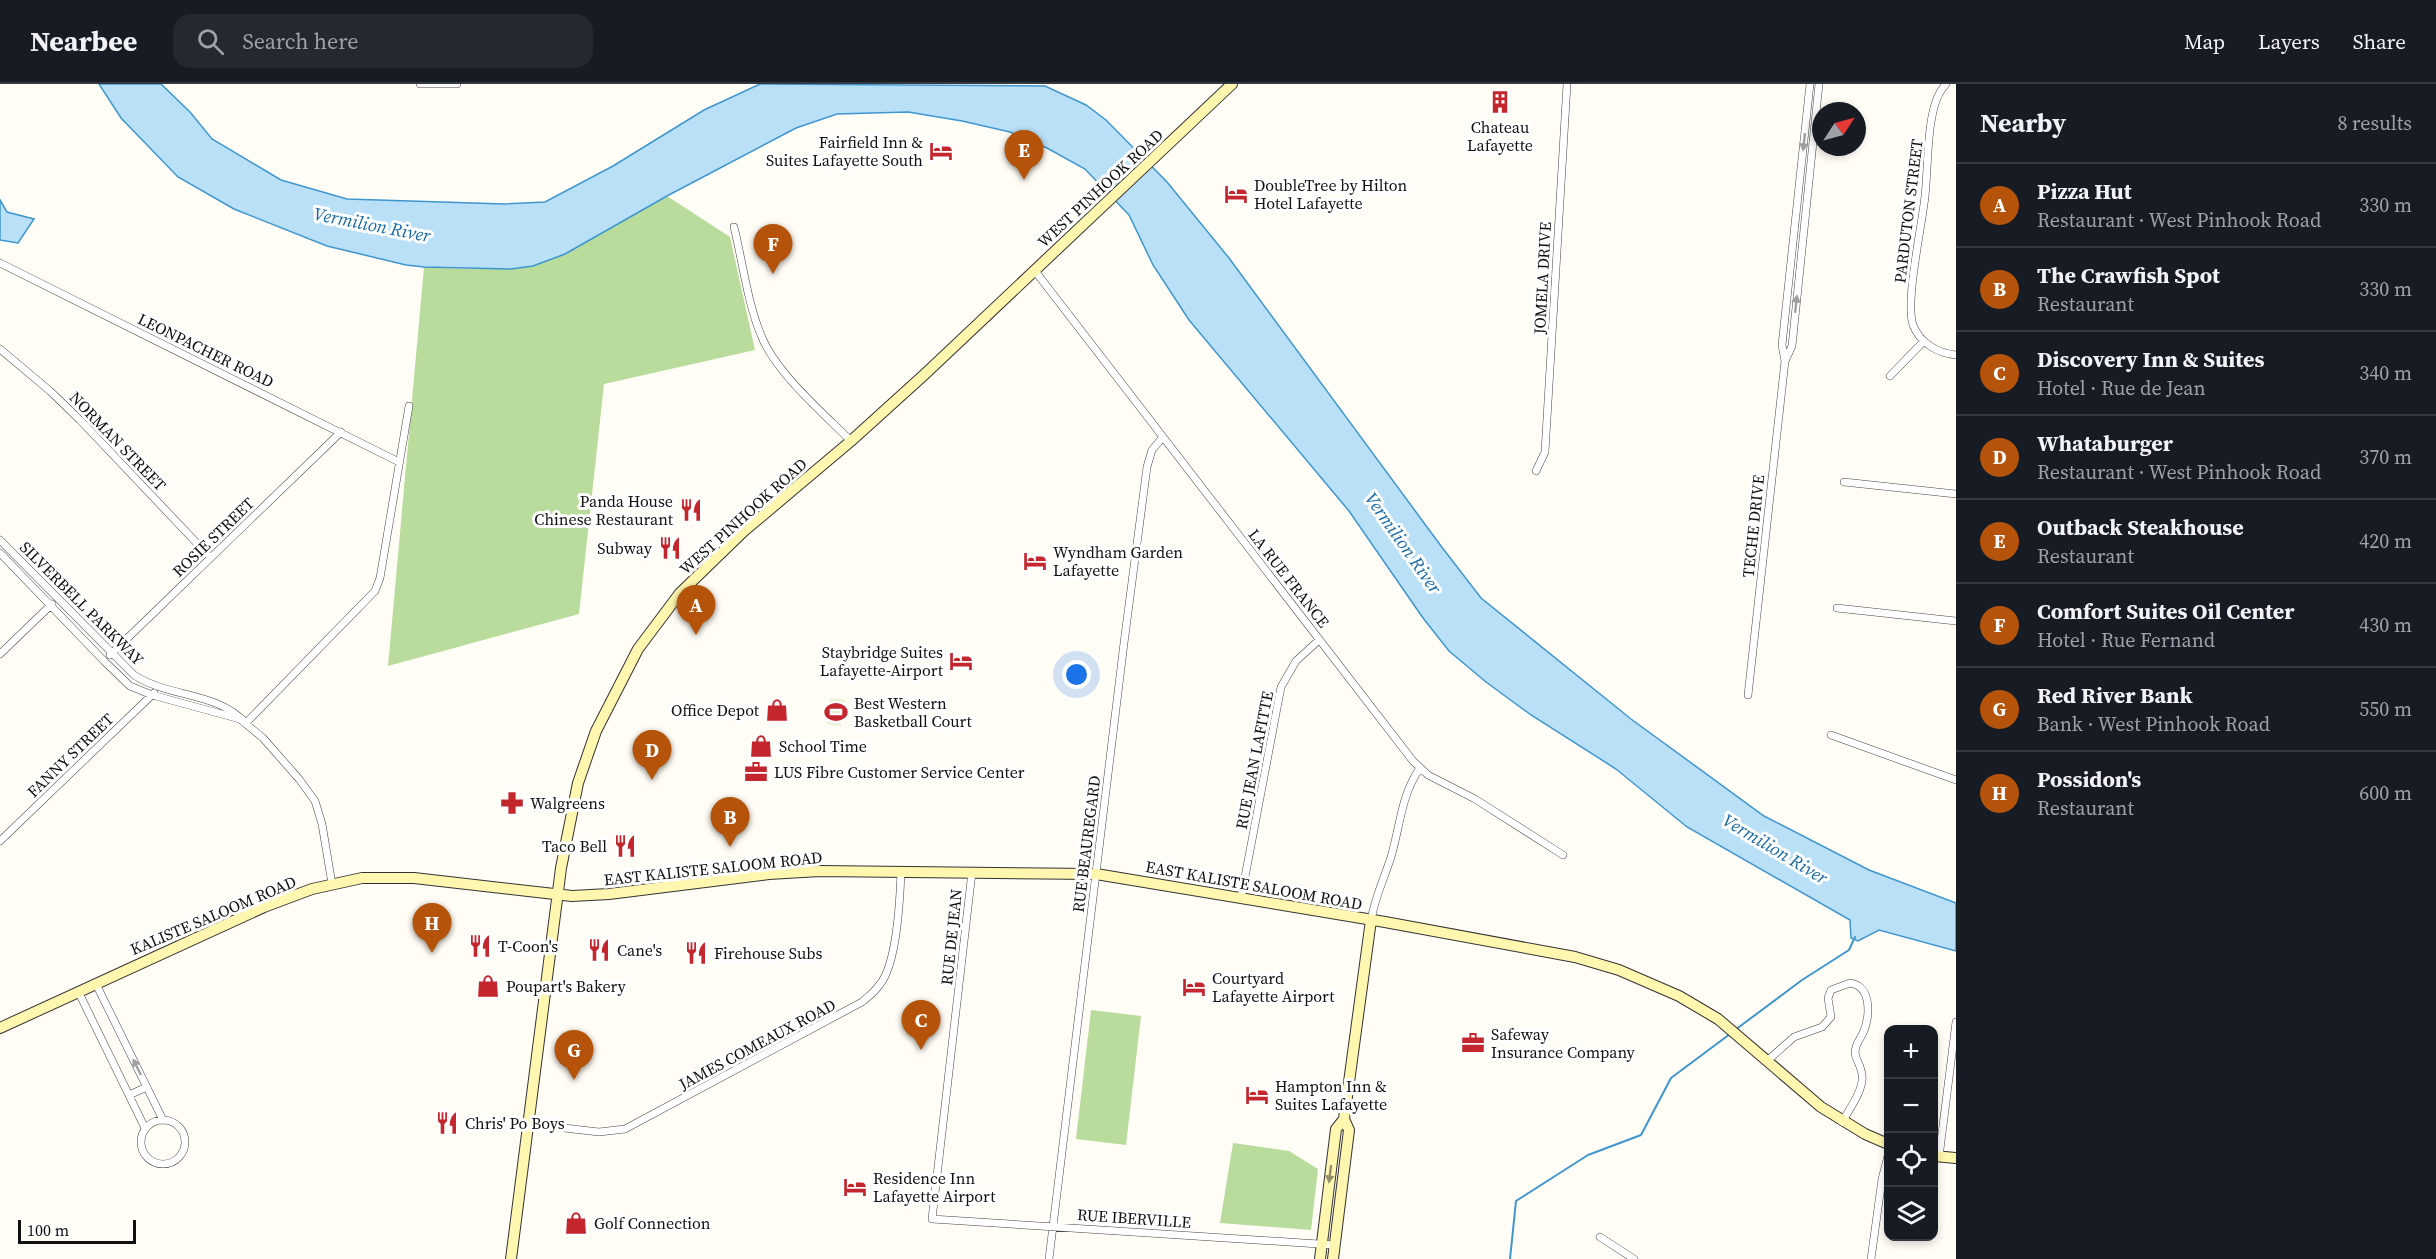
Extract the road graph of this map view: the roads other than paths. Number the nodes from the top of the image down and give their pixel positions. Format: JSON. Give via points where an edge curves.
{"nodes":[{"id":1,"x":420,"y":84,"type":"edge"},
{"id":2,"x":458,"y":84,"type":"edge"},
{"id":3,"x":1232,"y":84,"type":"edge"},
{"id":4,"x":1568,"y":84,"type":"edge"},
{"id":5,"x":1946,"y":84,"type":"edge"},
{"id":6,"x":1810,"y":85,"type":"edge"},
{"id":7,"x":1819,"y":85,"type":"edge"},
{"id":8,"x":1796,"y":216,"type":"junction"},
{"id":9,"x":1805,"y":217,"type":"junction"},
{"id":10,"x":734,"y":227,"type":"dead end"},
{"id":11,"x":0,"y":263,"type":"edge"},
{"id":12,"x":1035,"y":271,"type":"junction"},
{"id":13,"x":1924,"y":341,"type":"junction"},
{"id":14,"x":0,"y":349,"type":"edge"},
{"id":15,"x":1956,"y":356,"type":"edge"},
{"id":16,"x":1785,"y":361,"type":"junction"},
{"id":17,"x":1890,"y":376,"type":"dead end"},
{"id":18,"x":409,"y":406,"type":"dead end"},
{"id":19,"x":341,"y":432,"type":"junction"},
{"id":20,"x":1163,"y":437,"type":"junction"},
{"id":21,"x":851,"y":441,"type":"junction"},
{"id":22,"x":399,"y":462,"type":"junction"},
{"id":23,"x":1536,"y":471,"type":"dead end"},
{"id":24,"x":1844,"y":482,"type":"dead end"},
{"id":25,"x":1956,"y":494,"type":"edge"},
{"id":26,"x":0,"y":540,"type":"edge"},
{"id":27,"x":0,"y":553,"type":"edge"},
{"id":28,"x":210,"y":557,"type":"junction"},
{"id":29,"x":57,"y":599,"type":"junction"},
{"id":30,"x":51,"y":605,"type":"junction"},
{"id":31,"x":1837,"y":608,"type":"dead end"},
{"id":32,"x":1956,"y":621,"type":"edge"},
{"id":33,"x":1319,"y":640,"type":"junction"},
{"id":34,"x":0,"y":654,"type":"edge"},
{"id":35,"x":111,"y":654,"type":"junction"},
{"id":36,"x":104,"y":662,"type":"junction"},
{"id":37,"x":159,"y":687,"type":"junction"},
{"id":38,"x":152,"y":694,"type":"junction"},
{"id":39,"x":1748,"y":695,"type":"dead end"},
{"id":40,"x":246,"y":723,"type":"junction"},
{"id":41,"x":1831,"y":735,"type":"dead end"},
{"id":42,"x":1420,"y":768,"type":"junction"},
{"id":43,"x":1956,"y":780,"type":"edge"},
{"id":44,"x":0,"y":841,"type":"edge"},
{"id":45,"x":1563,"y":855,"type":"dead end"},
{"id":46,"x":901,"y":872,"type":"junction"},
{"id":47,"x":972,"y":872,"type":"junction"},
{"id":48,"x":1096,"y":874,"type":"junction"},
{"id":49,"x":332,"y":884,"type":"junction"},
{"id":50,"x":557,"y":896,"type":"junction"},
{"id":51,"x":1241,"y":898,"type":"junction"},
{"id":52,"x":1371,"y":920,"type":"junction"},
{"id":53,"x":96,"y":984,"type":"junction"},
{"id":54,"x":80,"y":993,"type":"junction"},
{"id":55,"x":1956,"y":1022,"type":"edge"},
{"id":56,"x":0,"y":1028,"type":"edge"},
{"id":57,"x":1767,"y":1061,"type":"junction"},
{"id":58,"x":147,"y":1087,"type":"junction"},
{"id":59,"x":129,"y":1095,"type":"junction"},
{"id":60,"x":1344,"y":1119,"type":"junction"},
{"id":61,"x":163,"y":1120,"type":"junction"},
{"id":62,"x":1842,"y":1122,"type":"junction"},
{"id":63,"x":529,"y":1124,"type":"junction"},
{"id":64,"x":146,"y":1128,"type":"junction"},
{"id":65,"x":1884,"y":1142,"type":"edge"},
{"id":66,"x":1938,"y":1143,"type":"edge"},
{"id":67,"x":1938,"y":1156,"type":"edge"},
{"id":68,"x":1956,"y":1158,"type":"edge"},
{"id":69,"x":1884,"y":1171,"type":"edge"},
{"id":70,"x":932,"y":1219,"type":"joint"},
{"id":71,"x":1053,"y":1226,"type":"junction"},
{"id":72,"x":1600,"y":1237,"type":"dead end"},
{"id":73,"x":1321,"y":1245,"type":"junction"},
{"id":74,"x":1335,"y":1245,"type":"junction"},
{"id":75,"x":511,"y":1259,"type":"edge"},
{"id":76,"x":1049,"y":1259,"type":"edge"},
{"id":77,"x":1320,"y":1259,"type":"edge"},
{"id":78,"x":1333,"y":1259,"type":"edge"},
{"id":79,"x":1634,"y":1259,"type":"edge"},
{"id":80,"x":1871,"y":1259,"type":"edge"}],
"edges":[{"from":1,"to":2,"type":"street"},
{"from":3,"to":12,"type":"main road","name":"WEST PINHOOK ROAD"},
{"from":4,"to":23,"type":"street","name":"JOMELA DRIVE","via":[[1545,452]]},
{"from":5,"to":13,"type":"street","name":"PARDUTON STREET","via":[[1934,111],[1911,303],[1912,323]]},
{"from":6,"to":7,"type":"street"},
{"from":6,"to":8,"type":"street","name":"TECHE DRIVE","one_way":true},
{"from":7,"to":9,"type":"street","name":"TECHE DRIVE"},
{"from":8,"to":9,"type":"street"},
{"from":8,"to":16,"type":"street","name":"TECHE DRIVE","via":[[1782,345]]},
{"from":16,"to":9,"type":"street","name":"TECHE DRIVE","one_way":true,"via":[[1792,346]]},
{"from":10,"to":21,"type":"street","via":[[757,324],[767,347],[789,377]]},
{"from":11,"to":19,"type":"street","name":"LEONPACHER ROAD"},
{"from":12,"to":20,"type":"street","name":"LA RUE FRANCE"},
{"from":12,"to":21,"type":"main road","name":"WEST PINHOOK ROAD"},
{"from":13,"to":15,"type":"street","via":[[1937,351]]},
{"from":13,"to":17,"type":"street"},
{"from":14,"to":28,"type":"street","name":"NORMAN STREET","via":[[80,420]]},
{"from":16,"to":39,"type":"street","name":"TECHE DRIVE"},
{"from":18,"to":22,"type":"street"},
{"from":19,"to":22,"type":"street","name":"LEONPACHER ROAD"},
{"from":19,"to":28,"type":"street","name":"ROSIE STREET"},
{"from":20,"to":33,"type":"street","name":"LA RUE FRANCE"},
{"from":20,"to":48,"type":"street","name":"RUE BEAUREGARD","via":[[1152,450],[1147,467]]},
{"from":21,"to":50,"type":"main road","name":"WEST PINHOOK ROAD","via":[[714,558],[680,593],[645,639],[609,703],[588,752],[571,812]]},
{"from":22,"to":40,"type":"street","via":[[375,591]]},
{"from":24,"to":25,"type":"street"},
{"from":26,"to":29,"type":"street","name":"SILVERBELL PARKWAY"},
{"from":27,"to":30,"type":"street","name":"SILVERBELL PARKWAY"},
{"from":28,"to":35,"type":"street","name":"ROSIE STREET"},
{"from":29,"to":30,"type":"street"},
{"from":29,"to":35,"type":"street","name":"SILVERBELL PARKWAY"},
{"from":30,"to":34,"type":"street"},
{"from":30,"to":36,"type":"street","name":"SILVERBELL PARKWAY"},
{"from":31,"to":32,"type":"street"},
{"from":33,"to":42,"type":"street","name":"LA RUE FRANCE"},
{"from":33,"to":51,"type":"street","name":"RUE JEAN LAFITTE","via":[[1296,661],[1281,687]]},
{"from":35,"to":36,"type":"street","name":"ROSIE STREET"},
{"from":35,"to":37,"type":"street","name":"SILVERBELL PARKWAY","via":[[134,675]]},
{"from":36,"to":38,"type":"street","name":"SILVERBELL PARKWAY","via":[[130,686]]},
{"from":37,"to":38,"type":"street","name":"FANNY STREET"},
{"from":37,"to":40,"type":"street","name":"SILVERBELL PARKWAY","via":[[218,703]]},
{"from":38,"to":40,"type":"street","name":"SILVERBELL PARKWAY"},
{"from":38,"to":44,"type":"street","name":"FANNY STREET"},
{"from":40,"to":49,"type":"street","name":"SILVERBELL PARKWAY","via":[[315,801]]},
{"from":41,"to":43,"type":"street"},
{"from":42,"to":45,"type":"street","name":"LA RUE FRANCE"},
{"from":42,"to":52,"type":"street","via":[[1402,806],[1392,855]]},
{"from":46,"to":47,"type":"main road","name":"EAST KALISTE SALOOM ROAD"},
{"from":46,"to":50,"type":"main road","name":"EAST KALISTE SALOOM ROAD","via":[[791,872],[609,894]]},
{"from":46,"to":63,"type":"street","name":"JAMES COMEAUX ROAD","via":[[889,966],[878,987],[862,1002],[626,1129],[599,1132]]},
{"from":47,"to":48,"type":"main road","name":"EAST KALISTE SALOOM ROAD"},
{"from":47,"to":70,"type":"street","name":"RUE DE JEAN"},
{"from":48,"to":51,"type":"main road","name":"EAST KALISTE SALOOM ROAD"},
{"from":48,"to":71,"type":"street","name":"RUE BEAUREGARD"},
{"from":49,"to":50,"type":"main road","name":"KALISTE SALOOM ROAD","via":[[401,877]]},
{"from":49,"to":53,"type":"main road","name":"KALISTE SALOOM ROAD","via":[[264,907]]},
{"from":50,"to":63,"type":"main road","name":"WEST PINHOOK ROAD"},
{"from":51,"to":52,"type":"main road","name":"EAST KALISTE SALOOM ROAD"},
{"from":52,"to":57,"type":"main road","name":"EAST KALISTE SALOOM ROAD","via":[[1593,961],[1679,996],[1718,1019]]},
{"from":52,"to":60,"type":"main road"},
{"from":53,"to":54,"type":"main road","name":"KALISTE SALOOM ROAD"},
{"from":58,"to":53,"type":"street","one_way":true},
{"from":54,"to":56,"type":"main road","name":"KALISTE SALOOM ROAD"},
{"from":54,"to":59,"type":"street"},
{"from":55,"to":66,"type":"street"},
{"from":57,"to":62,"type":"main road","name":"EAST KALISTE SALOOM ROAD"},
{"from":57,"to":62,"type":"street","via":[[1794,1037],[1827,1024],[1831,1017],[1831,990],[1850,983],[1858,985],[1867,1007],[1855,1051],[1862,1081]]},
{"from":58,"to":59,"type":"street"},
{"from":58,"to":61,"type":"street"},
{"from":59,"to":64,"type":"street"},
{"from":60,"to":73,"type":"main road","one_way":true,"via":[[1336,1129]]},
{"from":60,"to":74,"type":"main road","via":[[1348,1130]]},
{"from":61,"to":64,"type":"street"},
{"from":61,"to":64,"type":"street","via":[[175,1123],[185,1138],[183,1152],[174,1161],[156,1163],[146,1156],[141,1143]]},
{"from":62,"to":65,"type":"main road","name":"EAST KALISTE SALOOM ROAD"},
{"from":63,"to":75,"type":"main road","name":"WEST PINHOOK ROAD"},
{"from":67,"to":68,"type":"main road"},
{"from":69,"to":80,"type":"street"},
{"from":70,"to":71,"type":"street","name":"RUE IBERVILLE"},
{"from":71,"to":73,"type":"street","name":"RUE IBERVILLE"},
{"from":71,"to":76,"type":"street","name":"RUE BEAUREGARD"},
{"from":72,"to":79,"type":"street"},
{"from":73,"to":74,"type":"street","name":"RUE IBERVILLE"},
{"from":73,"to":77,"type":"main road"},
{"from":74,"to":78,"type":"main road"}]}
